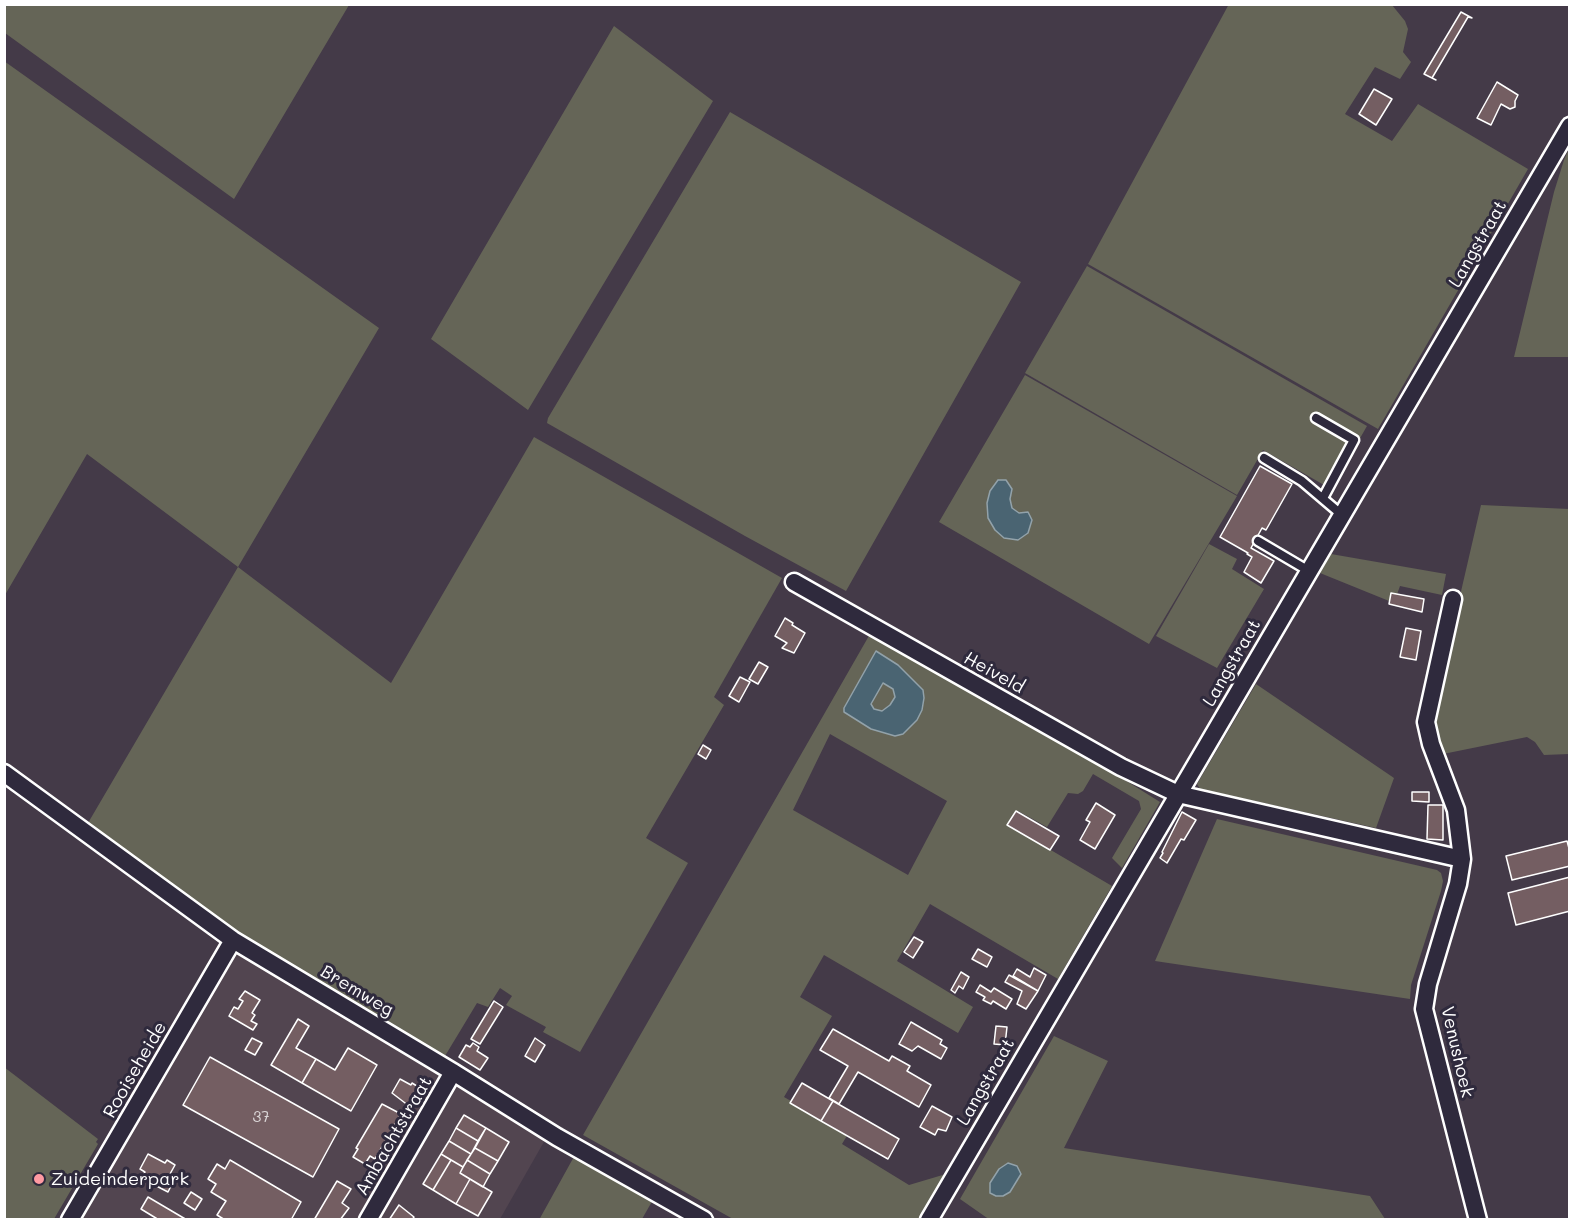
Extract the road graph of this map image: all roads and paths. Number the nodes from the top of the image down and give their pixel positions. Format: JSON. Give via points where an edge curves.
{"nodes":[{"id":1,"x":1569,"y":126,"type":"edge"},
{"id":2,"x":1316,"y":418,"type":"dead end"},
{"id":3,"x":1264,"y":458,"type":"dead end"},
{"id":4,"x":1323,"y":498,"type":"junction"},
{"id":5,"x":1342,"y":515,"type":"junction"},
{"id":6,"x":1258,"y":541,"type":"dead end"},
{"id":7,"x":1309,"y":571,"type":"junction"},
{"id":8,"x":794,"y":582,"type":"dead end"},
{"id":9,"x":1453,"y":599,"type":"dead end"},
{"id":10,"x":4,"y":773,"type":"edge"},
{"id":11,"x":1178,"y":794,"type":"junction"},
{"id":12,"x":1462,"y":859,"type":"junction"},
{"id":13,"x":234,"y":940,"type":"junction"},
{"id":14,"x":453,"y":1072,"type":"junction"},
{"id":15,"x":69,"y":1220,"type":"edge"},
{"id":16,"x":368,"y":1220,"type":"edge"},
{"id":17,"x":704,"y":1220,"type":"edge"},
{"id":18,"x":928,"y":1220,"type":"edge"},
{"id":19,"x":1478,"y":1220,"type":"edge"}],
"edges":[{"from":1,"to":5,"type":"street","name":"Langstraat"},
{"from":2,"to":4,"type":"lane","via":[[1354,440]]},
{"from":3,"to":4,"type":"lane"},
{"from":4,"to":5,"type":"lane"},
{"from":5,"to":7,"type":"street","name":"Langstraat"},
{"from":6,"to":7,"type":"lane"},
{"from":7,"to":11,"type":"street","name":"Langstraat"},
{"from":8,"to":11,"type":"street","name":"Heiveld","via":[[1121,767]]},
{"from":9,"to":12,"type":"street","name":"Venushoek","via":[[1426,722],[1456,810]]},
{"from":10,"to":13,"type":"street","name":"Bremweg"},
{"from":11,"to":12,"type":"street"},
{"from":11,"to":18,"type":"street","name":"Langstraat"},
{"from":12,"to":19,"type":"street","name":"Venushoek","via":[[1424,1009]]},
{"from":13,"to":14,"type":"street","name":"Bremweg"},
{"from":13,"to":15,"type":"street","name":"Rooiseheide"},
{"from":14,"to":16,"type":"street","name":"Ambachtstraat"},
{"from":14,"to":17,"type":"street","name":"Bremweg","via":[[557,1137]]}]}
